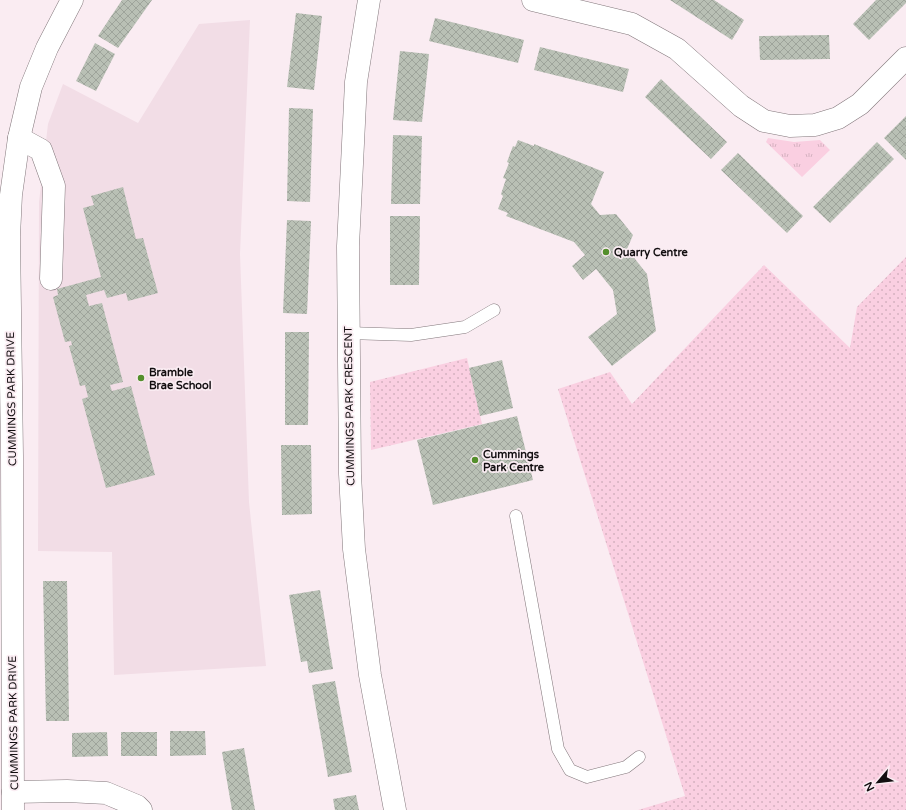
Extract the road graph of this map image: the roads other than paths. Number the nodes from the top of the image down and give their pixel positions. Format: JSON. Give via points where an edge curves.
{"nodes":[{"id":1,"x":72,"y":0,"type":"edge"},
{"id":2,"x":369,"y":0,"type":"edge"},
{"id":3,"x":533,"y":0,"type":"edge"},
{"id":4,"x":906,"y":58,"type":"edge"},
{"id":5,"x":19,"y":138,"type":"junction"},
{"id":6,"x":51,"y":279,"type":"dead end"},
{"id":7,"x":494,"y":310,"type":"dead end"},
{"id":8,"x":348,"y":333,"type":"junction"},
{"id":9,"x":516,"y":516,"type":"dead end"},
{"id":10,"x":6,"y":555,"type":"edge"},
{"id":11,"x":639,"y":757,"type":"dead end"},
{"id":12,"x":13,"y":801,"type":"edge"},
{"id":13,"x":141,"y":810,"type":"edge"},
{"id":14,"x":395,"y":810,"type":"edge"}],
"edges":[{"from":1,"to":5,"type":"street","name":"CUMMINGS PARK DRIVE","via":[[31,87]]},
{"from":2,"to":8,"type":"street","name":"CUMMINGS PARK CRESCENT","via":[[356,82],[348,246]]},
{"from":3,"to":4,"type":"street","via":[[632,24],[677,49],[741,106],[764,122],[790,126],[815,125],[838,118],[860,104]]},
{"from":5,"to":6,"type":"street","via":[[41,150],[54,186]]},
{"from":5,"to":10,"type":"street","name":"CUMMINGS PARK DRIVE","via":[[10,195],[12,456]]},
{"from":7,"to":8,"type":"lane","via":[[466,327],[411,335]]},
{"from":8,"to":14,"type":"street","name":"CUMMINGS PARK CRESCENT","via":[[354,549],[370,675]]},
{"from":9,"to":11,"type":"lane","via":[[558,749],[570,770],[586,777],[626,768]]},
{"from":10,"to":12,"type":"street","name":"CUMMINGS PARK DRIVE"},
{"from":12,"to":13,"type":"street","via":[[67,791],[106,793]]}]}
